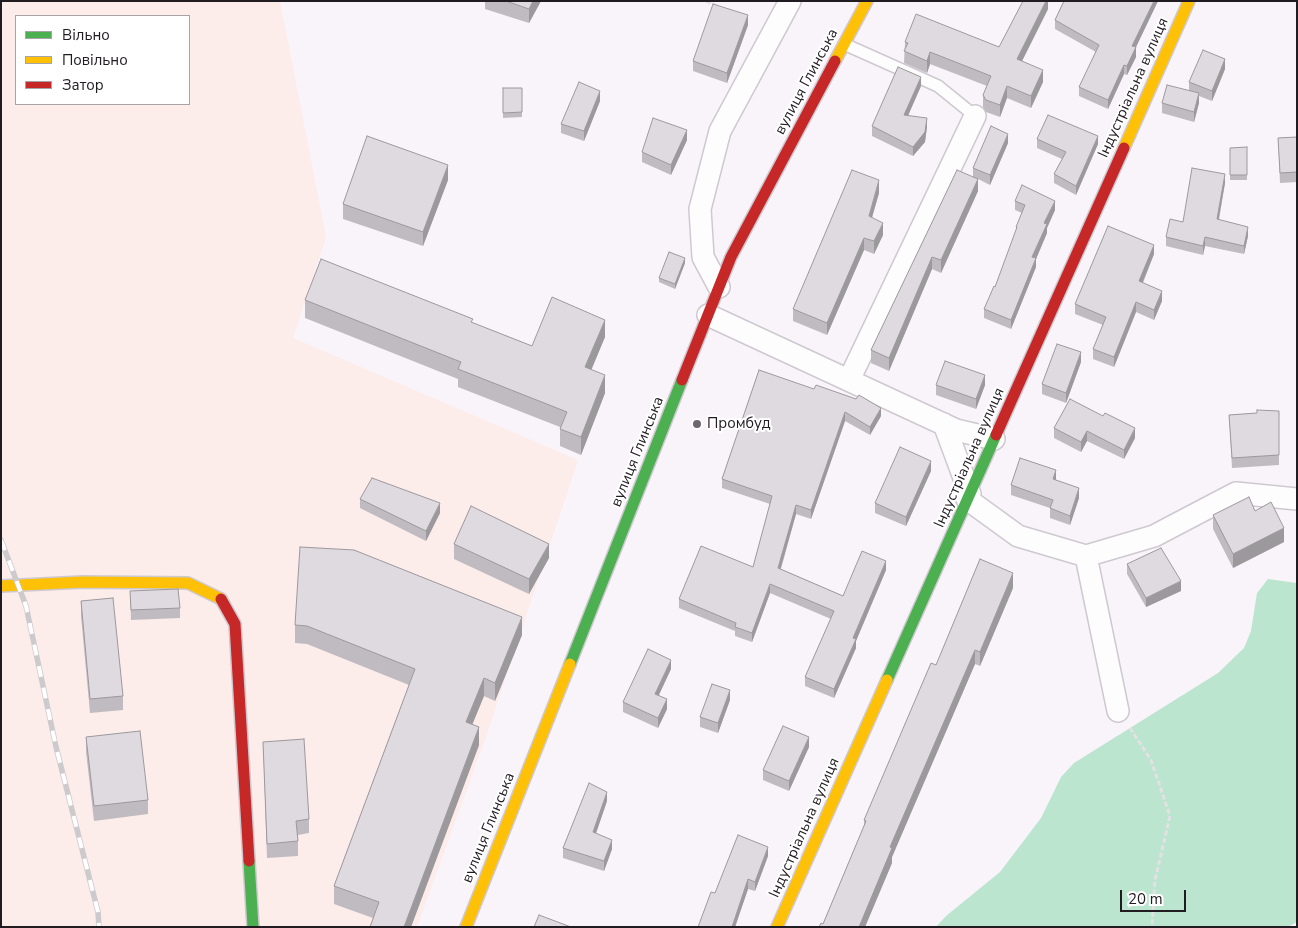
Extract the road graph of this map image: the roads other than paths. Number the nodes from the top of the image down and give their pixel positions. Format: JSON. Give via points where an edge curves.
{"nodes":[{"id":1,"x":790,"y":1,"type":"edge"},
{"id":2,"x":866,"y":1,"type":"edge"},
{"id":3,"x":1190,"y":1,"type":"edge"},
{"id":4,"x":844,"y":44,"type":"junction"},
{"id":5,"x":975,"y":116,"type":"joint"},
{"id":6,"x":719,"y":287,"type":"junction"},
{"id":7,"x":708,"y":315,"type":"junction"},
{"id":8,"x":849,"y":380,"type":"junction"},
{"id":9,"x":944,"y":424,"type":"junction"},
{"id":10,"x":994,"y":439,"type":"junction"},
{"id":11,"x":969,"y":496,"type":"junction"},
{"id":12,"x":1297,"y":499,"type":"edge"},
{"id":13,"x":1086,"y":556,"type":"junction"},
{"id":14,"x":1,"y":586,"type":"edge"},
{"id":15,"x":1118,"y":711,"type":"road end"},
{"id":16,"x":253,"y":927,"type":"edge"},
{"id":17,"x":466,"y":927,"type":"edge"},
{"id":18,"x":777,"y":927,"type":"edge"}],
"edges":[{"from":1,"to":6,"type":"street","via":[[720,131],[704,192],[700,209],[703,257]]},
{"from":2,"to":4,"type":"street","name":"вулиця Глинська"},
{"from":3,"to":10,"type":"street","name":"Індустріальна вулиця"},
{"from":4,"to":5,"type":"lane","via":[[938,86]]},
{"from":4,"to":6,"type":"street","name":"вулиця Глинська","via":[[731,257]]},
{"from":5,"to":8,"type":"street"},
{"from":6,"to":7,"type":"street","name":"вулиця Глинська"},
{"from":7,"to":8,"type":"street"},
{"from":7,"to":17,"type":"street","name":"вулиця Глинська"},
{"from":8,"to":9,"type":"street"},
{"from":9,"to":10,"type":"street"},
{"from":9,"to":11,"type":"street"},
{"from":10,"to":11,"type":"street","name":"Індустріальна вулиця"},
{"from":11,"to":13,"type":"street","via":[[1018,536]]},
{"from":11,"to":18,"type":"street","name":"Індустріальна вулиця"},
{"from":12,"to":13,"type":"street","via":[[1236,493],[1154,536]]},
{"from":13,"to":15,"type":"street"},
{"from":14,"to":16,"type":"street","via":[[83,582],[188,583],[221,599],[235,624]]}]}
